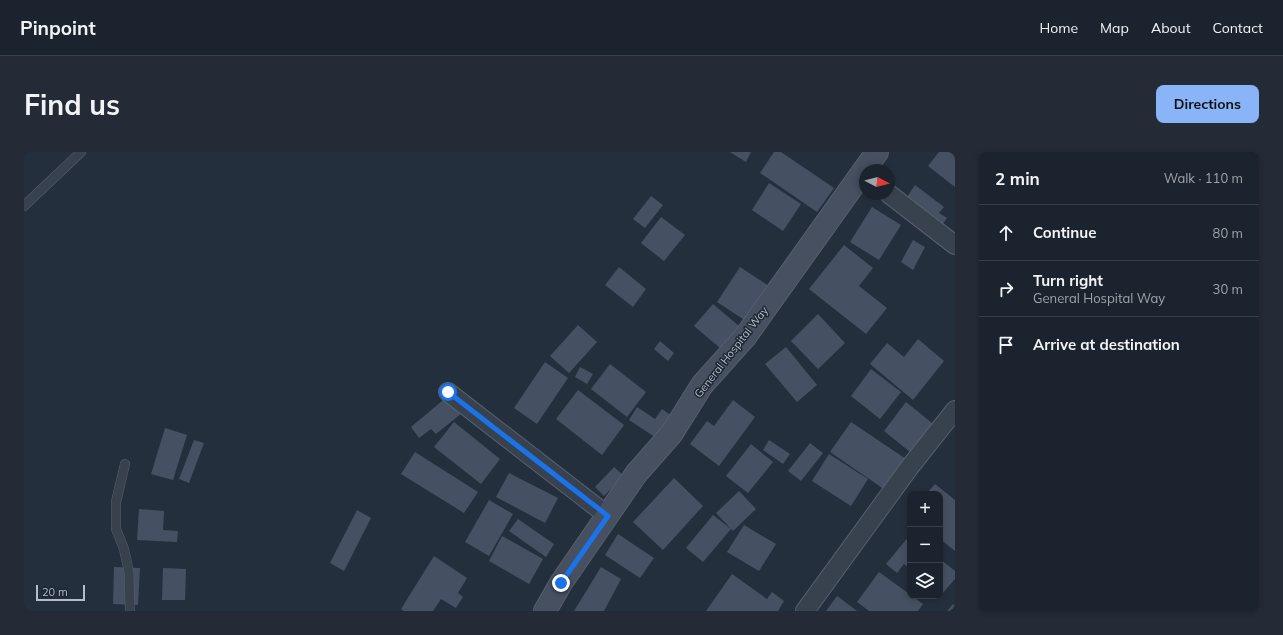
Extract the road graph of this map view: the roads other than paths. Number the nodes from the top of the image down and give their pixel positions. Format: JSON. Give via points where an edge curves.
{"nodes":[{"id":1,"x":81,"y":152,"type":"edge"},
{"id":2,"x":877,"y":152,"type":"edge"},
{"id":3,"x":870,"y":164,"type":"edge"},
{"id":4,"x":859,"y":180,"type":"edge"},
{"id":5,"x":895,"y":199,"type":"edge"},
{"id":6,"x":24,"y":206,"type":"edge"},
{"id":7,"x":955,"y":244,"type":"edge"},
{"id":8,"x":448,"y":392,"type":"dead end"},
{"id":9,"x":955,"y":410,"type":"edge"},
{"id":10,"x":125,"y":464,"type":"dead end"},
{"id":11,"x":608,"y":516,"type":"junction"},
{"id":12,"x":130,"y":611,"type":"edge"},
{"id":13,"x":545,"y":611,"type":"edge"},
{"id":14,"x":805,"y":611,"type":"edge"}],
"edges":[{"from":1,"to":6,"type":"lane"},
{"from":2,"to":3,"type":"main road","name":"General Hospital Way"},
{"from":4,"to":11,"type":"main road","name":"General Hospital Way","via":[[745,337],[702,385],[672,433],[636,474]]},
{"from":5,"to":7,"type":"street"},
{"from":8,"to":11,"type":"street"},
{"from":9,"to":14,"type":"street","via":[[909,468]]},
{"from":10,"to":12,"type":"lane","via":[[116,502],[116,529],[130,572]]},
{"from":11,"to":13,"type":"main road","name":"General Hospital Way","via":[[561,583]]}]}
